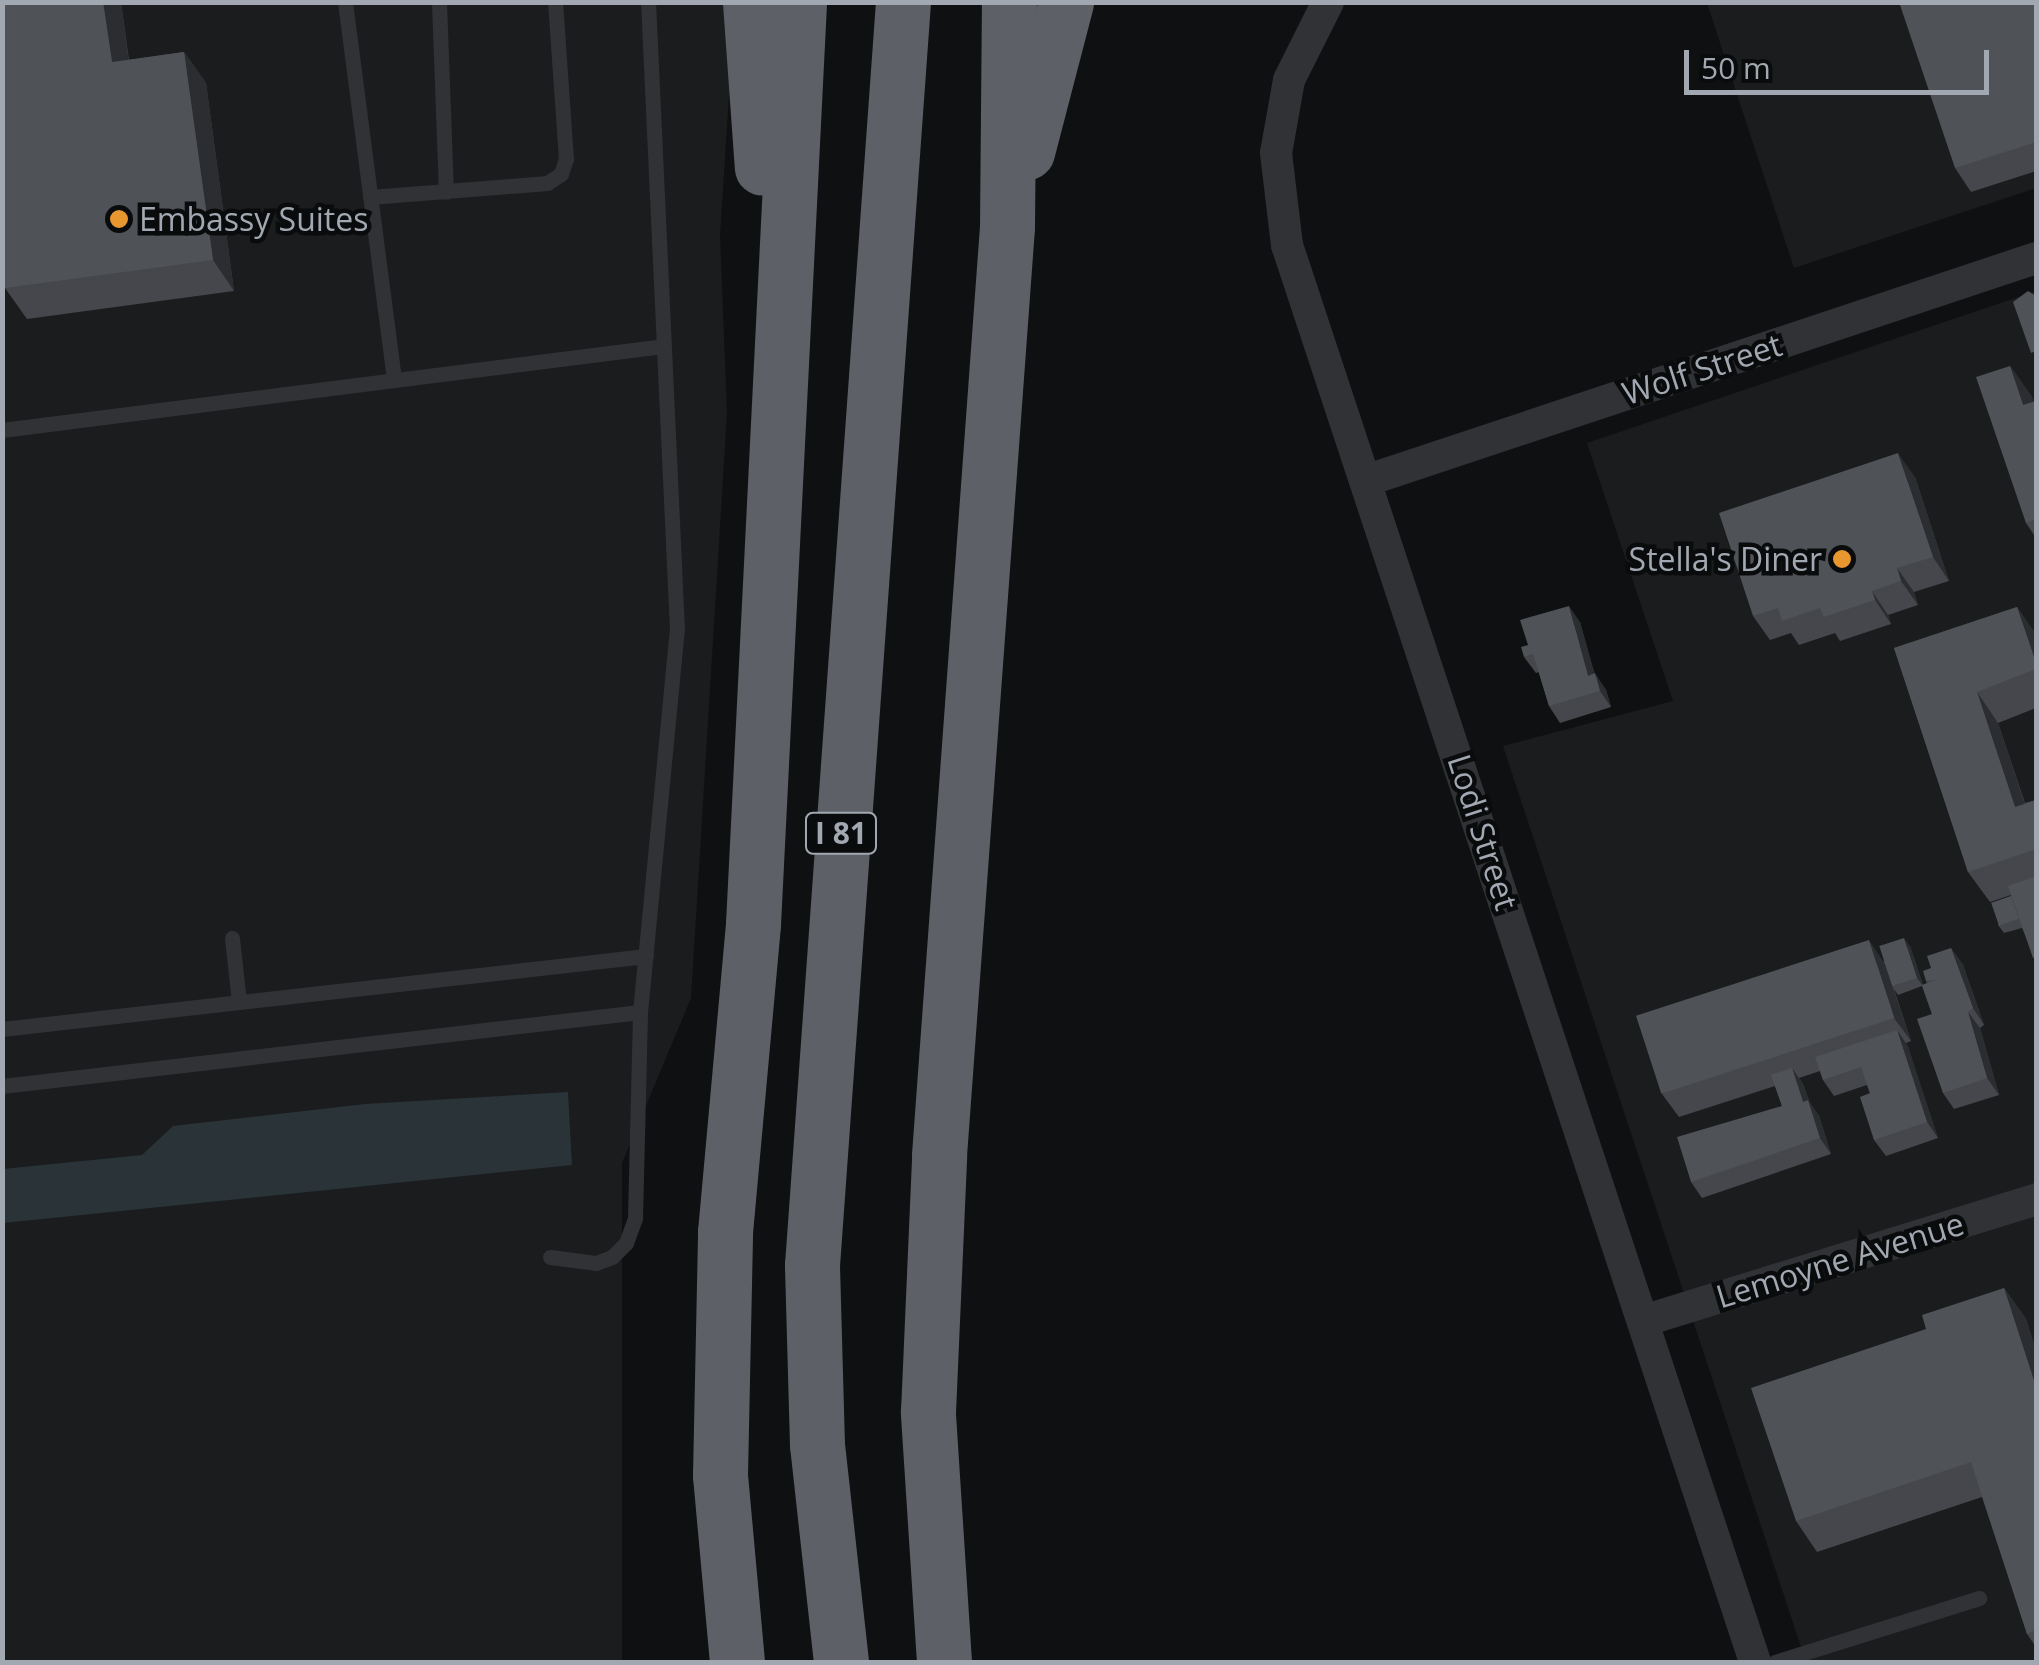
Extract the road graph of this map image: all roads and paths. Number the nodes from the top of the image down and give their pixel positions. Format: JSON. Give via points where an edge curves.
{"nodes":[{"id":1,"x":345,"y":2,"type":"edge"},
{"id":2,"x":439,"y":2,"type":"edge"},
{"id":3,"x":555,"y":2,"type":"edge"},
{"id":4,"x":648,"y":2,"type":"edge"},
{"id":5,"x":750,"y":2,"type":"edge"},
{"id":6,"x":799,"y":2,"type":"edge"},
{"id":7,"x":902,"y":2,"type":"edge"},
{"id":8,"x":1009,"y":2,"type":"edge"},
{"id":9,"x":1066,"y":2,"type":"edge"},
{"id":10,"x":1328,"y":2,"type":"edge"},
{"id":11,"x":446,"y":192,"type":"junction"},
{"id":12,"x":370,"y":198,"type":"junction"},
{"id":13,"x":1006,"y":227,"type":"junction"},
{"id":14,"x":2036,"y":258,"type":"edge"},
{"id":15,"x":663,"y":346,"type":"junction"},
{"id":16,"x":394,"y":380,"type":"junction"},
{"id":17,"x":2,"y":430,"type":"edge"},
{"id":18,"x":778,"y":450,"type":"junction"},
{"id":19,"x":1368,"y":480,"type":"junction"},
{"id":20,"x":232,"y":938,"type":"dead end"},
{"id":21,"x":646,"y":956,"type":"junction"},
{"id":22,"x":239,"y":1002,"type":"junction"},
{"id":23,"x":640,"y":1012,"type":"junction"},
{"id":24,"x":2,"y":1029,"type":"edge"},
{"id":25,"x":2,"y":1086,"type":"edge"},
{"id":26,"x":2036,"y":1199,"type":"edge"},
{"id":27,"x":550,"y":1256,"type":"dead end"},
{"id":28,"x":1644,"y":1321,"type":"junction"},
{"id":29,"x":1979,"y":1598,"type":"dead end"},
{"id":30,"x":737,"y":1662,"type":"edge"},
{"id":31,"x":841,"y":1662,"type":"edge"},
{"id":32,"x":944,"y":1662,"type":"edge"},
{"id":33,"x":1755,"y":1662,"type":"edge"},
{"id":34,"x":1775,"y":1662,"type":"edge"}],
"edges":[{"from":1,"to":12,"type":"lane"},
{"from":2,"to":11,"type":"lane"},
{"from":3,"to":11,"type":"lane","via":[[562,174],[548,183]]},
{"from":4,"to":15,"type":"lane"},
{"from":5,"to":18,"type":"highway"},
{"from":6,"to":18,"type":"highway"},
{"from":7,"to":31,"type":"highway","number":"I 81","via":[[812,1265],[817,1445]]},
{"from":8,"to":13,"type":"highway"},
{"from":9,"to":13,"type":"highway"},
{"from":10,"to":19,"type":"street","name":"Lodi Street","via":[[1289,80],[1276,153],[1287,245]]},
{"from":11,"to":12,"type":"lane"},
{"from":12,"to":16,"type":"lane"},
{"from":13,"to":32,"type":"highway","via":[[936,1214],[928,1412]]},
{"from":14,"to":19,"type":"street","name":"Wolf Street"},
{"from":15,"to":16,"type":"lane"},
{"from":15,"to":21,"type":"lane","via":[[677,630]]},
{"from":16,"to":17,"type":"lane"},
{"from":18,"to":30,"type":"highway","via":[[753,924],[725,1232],[720,1475]]},
{"from":19,"to":28,"type":"street","name":"Lodi Street"},
{"from":20,"to":22,"type":"lane"},
{"from":21,"to":22,"type":"lane"},
{"from":21,"to":23,"type":"lane"},
{"from":22,"to":24,"type":"lane"},
{"from":23,"to":25,"type":"lane"},
{"from":23,"to":27,"type":"lane","via":[[640,1151],[635,1218],[626,1244],[596,1264]]},
{"from":26,"to":28,"type":"street","name":"Lemoyne Avenue"},
{"from":28,"to":33,"type":"street","name":"Lodi Street"},
{"from":29,"to":34,"type":"lane"}]}
